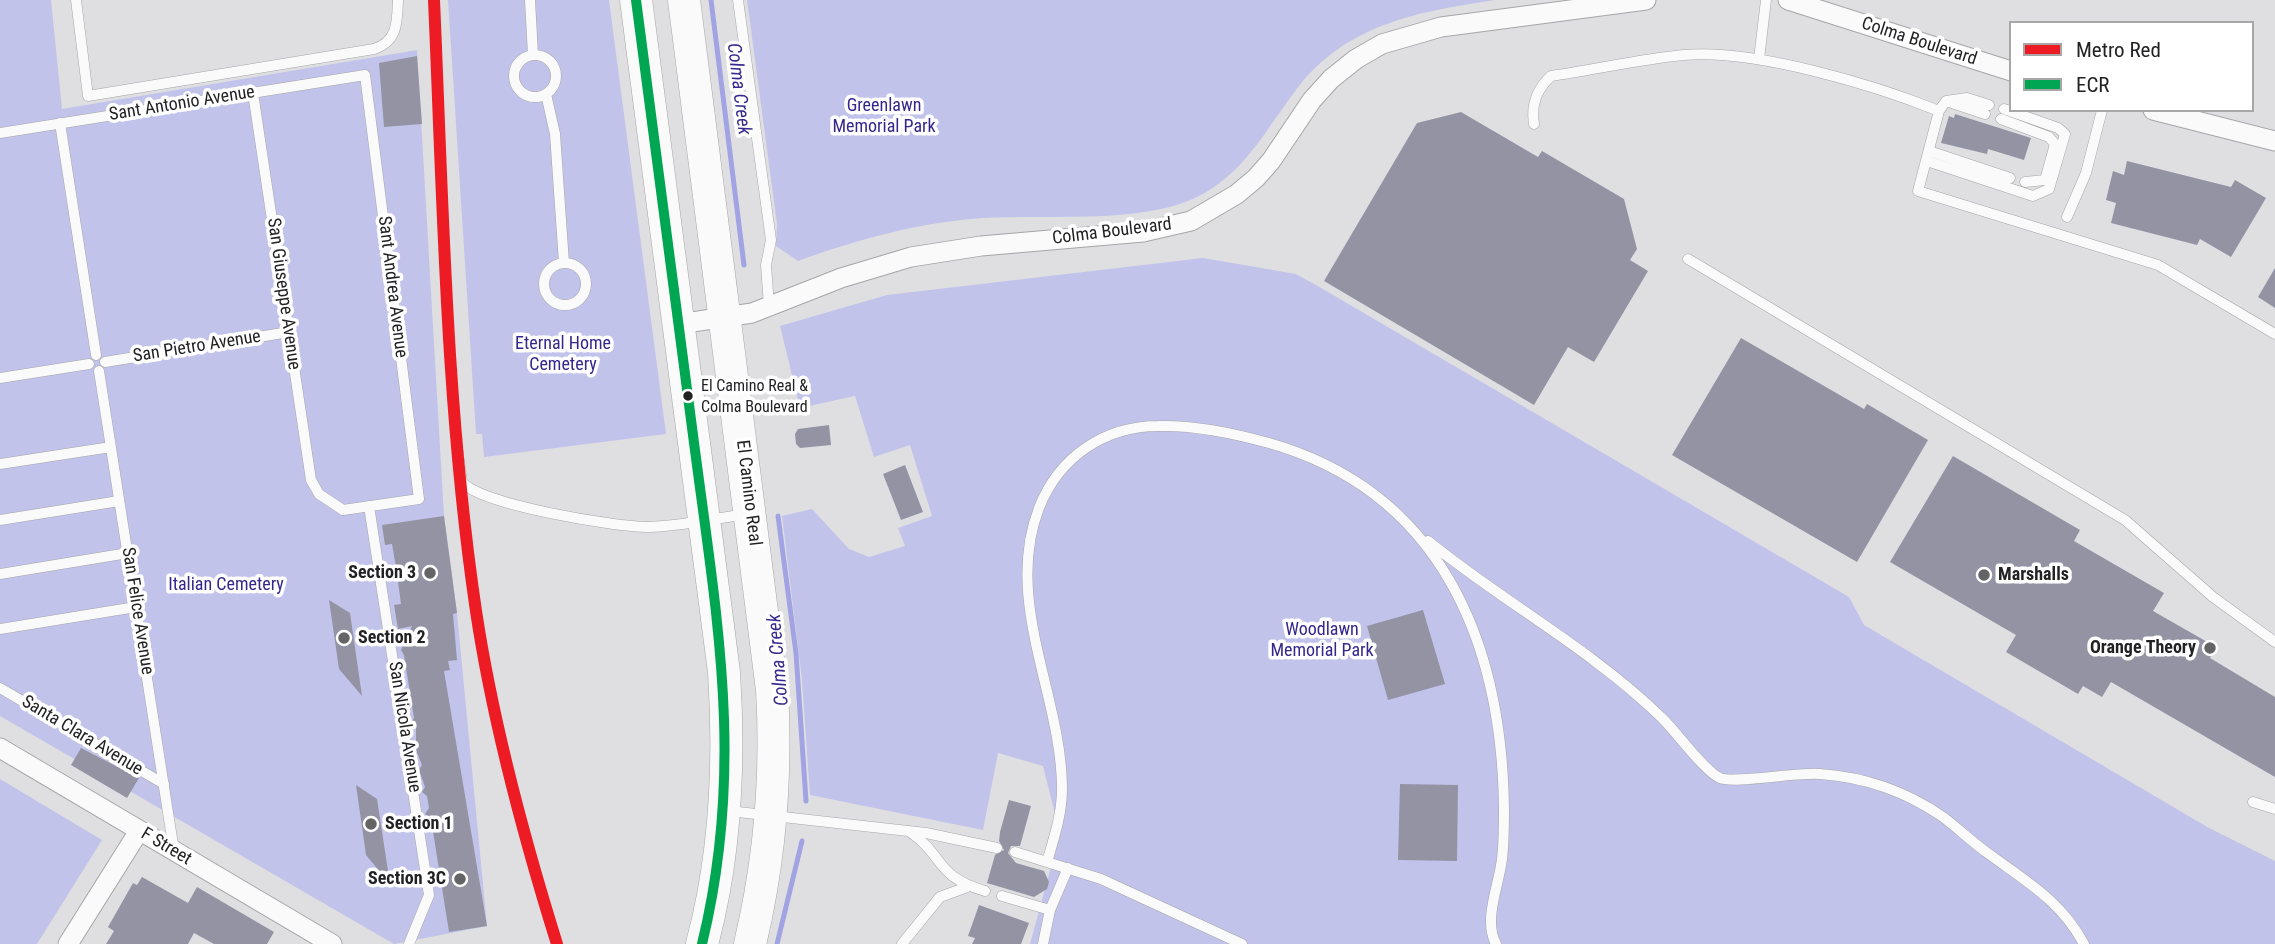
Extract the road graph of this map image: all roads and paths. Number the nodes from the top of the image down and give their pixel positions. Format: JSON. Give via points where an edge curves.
{"nodes":[{"id":1,"x":76,"y":0,"type":"edge"},
{"id":2,"x":398,"y":0,"type":"edge"},
{"id":3,"x":530,"y":0,"type":"edge"},
{"id":4,"x":636,"y":0,"type":"edge"},
{"id":5,"x":684,"y":0,"type":"edge"},
{"id":6,"x":738,"y":0,"type":"edge"},
{"id":7,"x":1646,"y":0,"type":"edge"},
{"id":8,"x":1766,"y":0,"type":"edge"},
{"id":9,"x":1788,"y":0,"type":"edge"},
{"id":10,"x":1605,"y":3,"type":"edge"},
{"id":11,"x":533,"y":55,"type":"junction"},
{"id":12,"x":1759,"y":59,"type":"junction"},
{"id":13,"x":2009,"y":70,"type":"edge"},
{"id":14,"x":365,"y":75,"type":"joint"},
{"id":15,"x":253,"y":93,"type":"junction"},
{"id":16,"x":546,"y":94,"type":"junction"},
{"id":17,"x":1987,"y":110,"type":"dead end"},
{"id":18,"x":1939,"y":111,"type":"junction"},
{"id":19,"x":2101,"y":112,"type":"edge"},
{"id":20,"x":2161,"y":112,"type":"edge"},
{"id":21,"x":60,"y":123,"type":"junction"},
{"id":22,"x":1534,"y":124,"type":"dead end"},
{"id":23,"x":0,"y":133,"type":"edge"},
{"id":24,"x":2275,"y":141,"type":"edge"},
{"id":25,"x":1928,"y":156,"type":"junction"},
{"id":26,"x":2010,"y":178,"type":"dead end"},
{"id":27,"x":2025,"y":182,"type":"dead end"},
{"id":28,"x":2067,"y":217,"type":"dead end"},
{"id":29,"x":1688,"y":259,"type":"dead end"},
{"id":30,"x":564,"y":263,"type":"junction"},
{"id":31,"x":769,"y":306,"type":"junction"},
{"id":32,"x":725,"y":318,"type":"junction"},
{"id":33,"x":679,"y":324,"type":"junction"},
{"id":34,"x":289,"y":332,"type":"junction"},
{"id":35,"x":2275,"y":334,"type":"edge"},
{"id":36,"x":96,"y":355,"type":"junction"},
{"id":37,"x":106,"y":362,"type":"junction"},
{"id":38,"x":89,"y":364,"type":"junction"},
{"id":39,"x":99,"y":371,"type":"junction"},
{"id":40,"x":0,"y":378,"type":"edge"},
{"id":41,"x":111,"y":446,"type":"junction"},
{"id":42,"x":457,"y":446,"type":"dead end"},
{"id":43,"x":0,"y":464,"type":"edge"},
{"id":44,"x":119,"y":501,"type":"junction"},
{"id":45,"x":369,"y":506,"type":"junction"},
{"id":46,"x":751,"y":514,"type":"junction"},
{"id":47,"x":0,"y":520,"type":"edge"},
{"id":48,"x":705,"y":520,"type":"junction"},
{"id":49,"x":1411,"y":527,"type":"junction"},
{"id":50,"x":128,"y":553,"type":"junction"},
{"id":51,"x":0,"y":574,"type":"edge"},
{"id":52,"x":136,"y":607,"type":"junction"},
{"id":53,"x":0,"y":629,"type":"edge"},
{"id":54,"x":2275,"y":642,"type":"edge"},
{"id":55,"x":0,"y":688,"type":"edge"},
{"id":56,"x":0,"y":748,"type":"edge"},
{"id":57,"x":164,"y":785,"type":"junction"},
{"id":58,"x":2253,"y":802,"type":"dead end"},
{"id":59,"x":2275,"y":809,"type":"edge"},
{"id":60,"x":725,"y":811,"type":"junction"},
{"id":61,"x":772,"y":815,"type":"junction"},
{"id":62,"x":906,"y":830,"type":"junction"},
{"id":63,"x":139,"y":831,"type":"junction"},
{"id":64,"x":998,"y":848,"type":"dead end"},
{"id":65,"x":174,"y":852,"type":"junction"},
{"id":66,"x":1015,"y":852,"type":"dead end"},
{"id":67,"x":1047,"y":862,"type":"junction"},
{"id":68,"x":1068,"y":868,"type":"junction"},
{"id":69,"x":971,"y":887,"type":"junction"},
{"id":70,"x":985,"y":891,"type":"dead end"},
{"id":71,"x":1002,"y":896,"type":"dead end"},
{"id":72,"x":1050,"y":910,"type":"junction"},
{"id":73,"x":68,"y":944,"type":"edge"},
{"id":74,"x":332,"y":944,"type":"edge"},
{"id":75,"x":409,"y":944,"type":"edge"},
{"id":76,"x":702,"y":944,"type":"edge"},
{"id":77,"x":750,"y":944,"type":"edge"},
{"id":78,"x":902,"y":944,"type":"edge"},
{"id":79,"x":1043,"y":944,"type":"edge"},
{"id":80,"x":1242,"y":944,"type":"edge"},
{"id":81,"x":1496,"y":944,"type":"edge"},
{"id":82,"x":2084,"y":944,"type":"edge"}],
"edges":[{"from":1,"to":2,"type":"lane","via":[[88,96],[374,49],[387,44],[395,33]]},
{"from":3,"to":11,"type":"lane"},
{"from":4,"to":33,"type":"main road"},
{"from":5,"to":32,"type":"main road","name":"El Camino Real"},
{"from":6,"to":31,"type":"lane","via":[[771,240],[766,265]]},
{"from":7,"to":10,"type":"street","name":"Colma Boulevard"},
{"from":8,"to":12,"type":"lane"},
{"from":9,"to":13,"type":"street","name":"Colma Boulevard"},
{"from":10,"to":31,"type":"street","name":"Colma Boulevard","via":[[1441,27],[1382,44],[1331,79],[1256,178],[1191,221],[1143,232],[911,257]]},
{"from":11,"to":16,"type":"lane","via":[[549,61],[555,72],[554,85]]},
{"from":11,"to":16,"type":"lane","via":[[519,62],[515,82],[528,96]]},
{"from":12,"to":18,"type":"lane"},
{"from":12,"to":22,"type":"lane","via":[[1685,55],[1551,76],[1541,86],[1532,109]]},
{"from":14,"to":15,"type":"lane","name":"Sant Antonio Avenue"},
{"from":14,"to":45,"type":"lane","name":"Sant Andrea Avenue","via":[[419,499]]},
{"from":15,"to":21,"type":"lane","name":"Sant Antonio Avenue"},
{"from":15,"to":34,"type":"lane","name":"San Giuseppe Avenue"},
{"from":16,"to":30,"type":"lane","via":[[555,134]]},
{"from":17,"to":18,"type":"lane","via":[[1946,101]]},
{"from":18,"to":25,"type":"lane"},
{"from":19,"to":28,"type":"lane","via":[[2086,173]]},
{"from":20,"to":24,"type":"street"},
{"from":21,"to":23,"type":"lane","name":"Sant Antonio Avenue"},
{"from":21,"to":36,"type":"lane"},
{"from":25,"to":26,"type":"lane"},
{"from":25,"to":27,"type":"lane","via":[[2033,195],[2049,189],[2065,134],[2058,128],[2002,114],[2055,144],[2045,180]]},
{"from":25,"to":35,"type":"lane","via":[[1918,191],[2158,265]]},
{"from":29,"to":54,"type":"lane","via":[[2125,520],[2210,595]]},
{"from":30,"to":30,"type":"lane","via":[[549,270],[544,288],[554,302],[566,305],[579,300],[587,285],[580,269]]},
{"from":31,"to":32,"type":"street","name":"Colma Boulevard"},
{"from":32,"to":33,"type":"street","name":"Colma Boulevard"},
{"from":32,"to":46,"type":"main road","name":"El Camino Real"},
{"from":33,"to":48,"type":"main road"},
{"from":34,"to":37,"type":"lane","name":"San Pietro Avenue"},
{"from":34,"to":45,"type":"lane","name":"San Giuseppe Avenue","via":[[311,480],[319,494],[343,510]]},
{"from":36,"to":37,"type":"lane"},
{"from":36,"to":38,"type":"lane"},
{"from":37,"to":39,"type":"lane"},
{"from":38,"to":39,"type":"lane"},
{"from":38,"to":40,"type":"lane"},
{"from":39,"to":41,"type":"lane","name":"San Felice Avenue"},
{"from":41,"to":43,"type":"lane"},
{"from":41,"to":44,"type":"lane","name":"San Felice Avenue"},
{"from":42,"to":48,"type":"lane","via":[[462,482],[484,496],[623,526]]},
{"from":44,"to":47,"type":"lane"},
{"from":44,"to":50,"type":"lane","name":"San Felice Avenue"},
{"from":45,"to":75,"type":"lane","name":"San Nicola Avenue","via":[[429,895]]},
{"from":46,"to":48,"type":"lane"},
{"from":46,"to":61,"type":"main road","name":"El Camino Real","via":[[772,690]]},
{"from":48,"to":60,"type":"main road","via":[[726,701]]},
{"from":49,"to":67,"type":"lane","via":[[1381,497],[1347,474],[1293,450],[1235,434],[1175,426],[1139,427],[1105,436],[1077,453],[1057,475],[1040,505],[1029,560],[1032,620],[1062,776],[1062,800]]},
{"from":49,"to":81,"type":"lane","via":[[1443,569],[1461,604],[1493,702],[1504,789],[1502,860],[1491,932]]},
{"from":49,"to":82,"type":"lane","via":[[1505,600],[1625,683],[1714,775],[1729,781],[1775,774],[1840,776],[1905,795],[1945,818],[2046,894],[2069,918]]},
{"from":50,"to":51,"type":"lane"},
{"from":50,"to":52,"type":"lane","name":"San Felice Avenue"},
{"from":52,"to":53,"type":"lane"},
{"from":52,"to":57,"type":"lane","name":"San Felice Avenue"},
{"from":55,"to":57,"type":"lane","name":"Santa Clara Avenue"},
{"from":56,"to":63,"type":"street","name":"F Street"},
{"from":57,"to":65,"type":"lane","name":"San Felice Avenue"},
{"from":58,"to":59,"type":"lane"},
{"from":60,"to":61,"type":"lane"},
{"from":60,"to":76,"type":"main road"},
{"from":61,"to":62,"type":"lane"},
{"from":61,"to":77,"type":"main road","name":"El Camino Real"},
{"from":62,"to":64,"type":"lane"},
{"from":62,"to":69,"type":"lane","via":[[926,845],[947,874]]},
{"from":63,"to":65,"type":"street","name":"F Street"},
{"from":63,"to":73,"type":"street"},
{"from":65,"to":74,"type":"street","name":"F Street"},
{"from":66,"to":67,"type":"lane"},
{"from":67,"to":68,"type":"lane"},
{"from":68,"to":72,"type":"lane"},
{"from":68,"to":80,"type":"lane","via":[[1132,892]]},
{"from":69,"to":70,"type":"lane"},
{"from":69,"to":78,"type":"lane","via":[[940,897]]},
{"from":71,"to":72,"type":"lane"},
{"from":72,"to":79,"type":"lane"}]}
